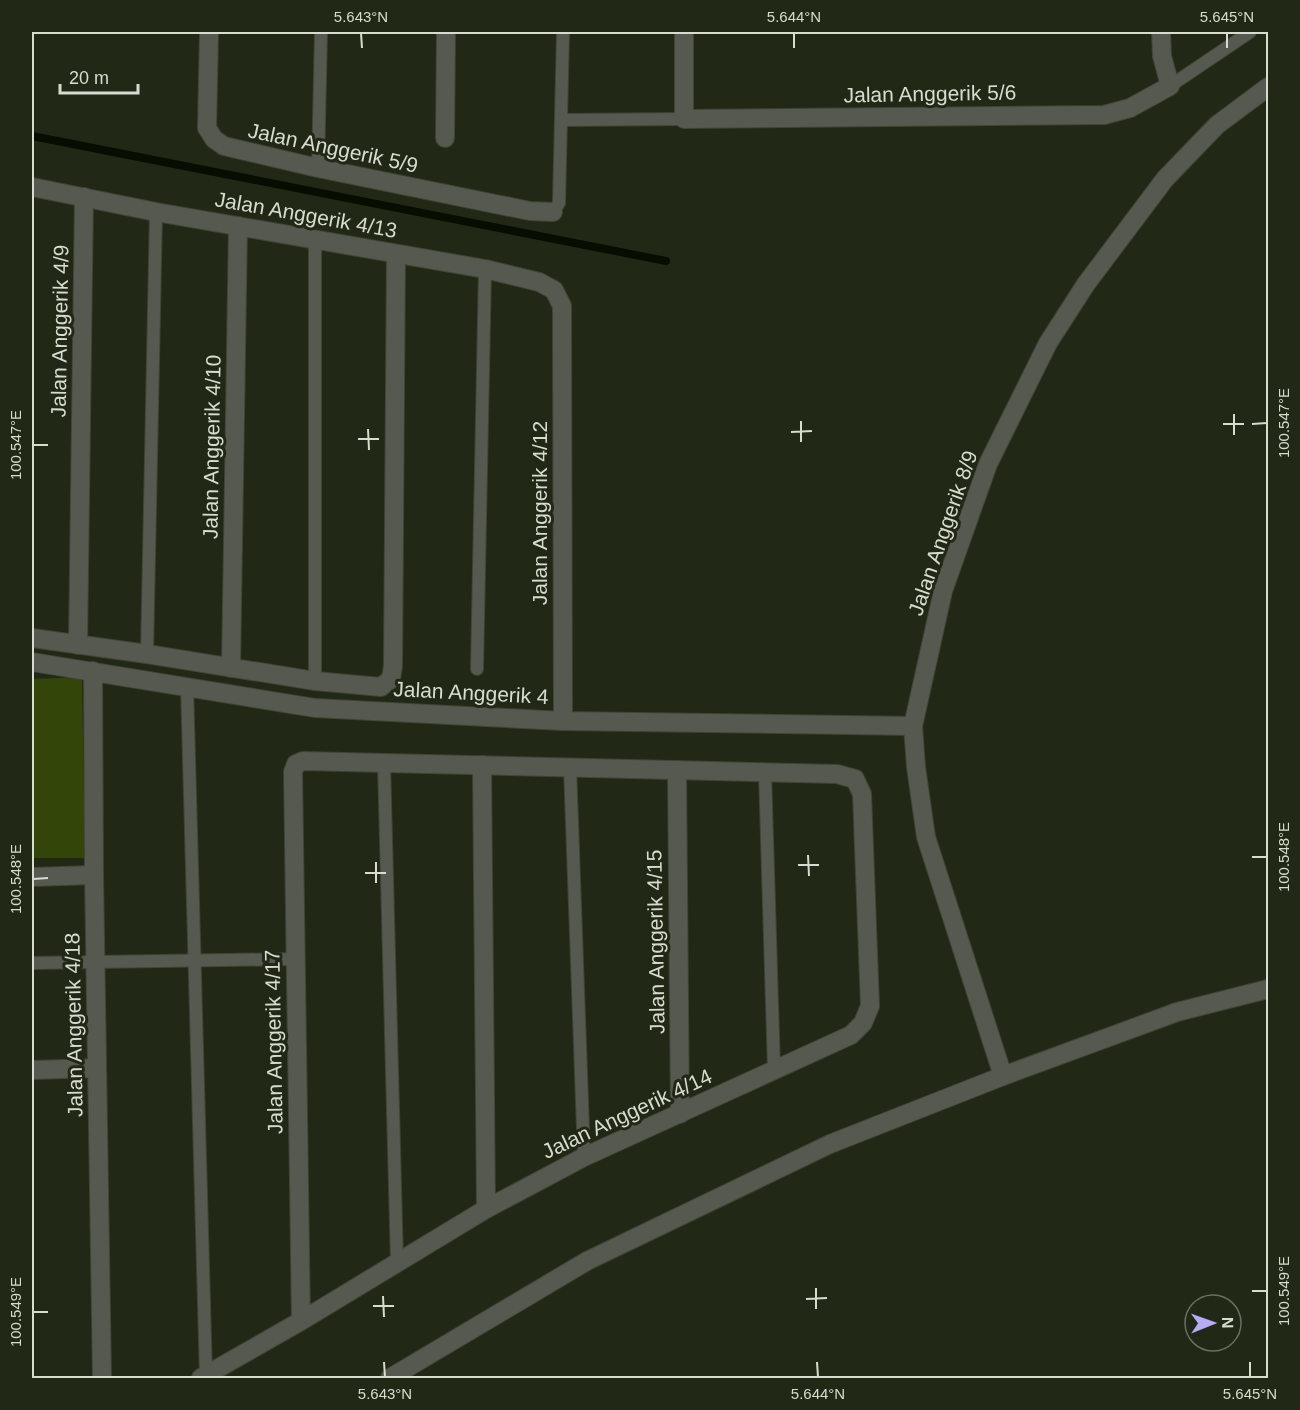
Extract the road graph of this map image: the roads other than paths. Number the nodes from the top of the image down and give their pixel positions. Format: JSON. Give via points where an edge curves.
{"nodes":[{"id":1,"x":209,"y":32,"type":"edge"},
{"id":2,"x":321,"y":32,"type":"edge"},
{"id":3,"x":446,"y":32,"type":"edge"},
{"id":4,"x":563,"y":32,"type":"edge"},
{"id":5,"x":684,"y":32,"type":"edge"},
{"id":6,"x":1161,"y":32,"type":"edge"},
{"id":7,"x":1250,"y":32,"type":"edge"},
{"id":8,"x":1170,"y":86,"type":"junction"},
{"id":9,"x":1268,"y":87,"type":"edge"},
{"id":10,"x":684,"y":119,"type":"junction"},
{"id":11,"x":562,"y":120,"type":"junction"},
{"id":12,"x":445,"y":138,"type":"dead end"},
{"id":13,"x":318,"y":168,"type":"junction"},
{"id":14,"x":32,"y":187,"type":"edge"},
{"id":15,"x":84,"y":197,"type":"junction"},
{"id":16,"x":156,"y":212,"type":"junction"},
{"id":17,"x":553,"y":212,"type":"joint"},
{"id":18,"x":238,"y":226,"type":"junction"},
{"id":19,"x":315,"y":240,"type":"junction"},
{"id":20,"x":396,"y":254,"type":"junction"},
{"id":21,"x":485,"y":269,"type":"junction"},
{"id":22,"x":562,"y":306,"type":"joint"},
{"id":23,"x":32,"y":638,"type":"edge"},
{"id":24,"x":78,"y":645,"type":"junction"},
{"id":25,"x":147,"y":654,"type":"junction"},
{"id":26,"x":32,"y":662,"type":"edge"},
{"id":27,"x":231,"y":668,"type":"junction"},
{"id":28,"x":477,"y":669,"type":"dead end"},
{"id":29,"x":93,"y":671,"type":"junction"},
{"id":30,"x":315,"y":681,"type":"junction"},
{"id":31,"x":187,"y":686,"type":"junction"},
{"id":32,"x":563,"y":721,"type":"junction"},
{"id":33,"x":913,"y":726,"type":"junction"},
{"id":34,"x":384,"y":763,"type":"junction"},
{"id":35,"x":482,"y":765,"type":"junction"},
{"id":36,"x":570,"y":767,"type":"junction"},
{"id":37,"x":677,"y":770,"type":"junction"},
{"id":38,"x":765,"y":772,"type":"junction"},
{"id":39,"x":94,"y":875,"type":"junction"},
{"id":40,"x":32,"y":877,"type":"edge"},
{"id":41,"x":296,"y":959,"type":"junction"},
{"id":42,"x":195,"y":960,"type":"junction"},
{"id":43,"x":95,"y":961,"type":"junction"},
{"id":44,"x":32,"y":963,"type":"edge"},
{"id":45,"x":1269,"y":989,"type":"edge"},
{"id":46,"x":97,"y":1068,"type":"junction"},
{"id":47,"x":32,"y":1070,"type":"edge"},
{"id":48,"x":774,"y":1070,"type":"junction"},
{"id":49,"x":1003,"y":1076,"type":"junction"},
{"id":50,"x":680,"y":1114,"type":"junction"},
{"id":51,"x":584,"y":1157,"type":"junction"},
{"id":52,"x":486,"y":1209,"type":"junction"},
{"id":53,"x":397,"y":1263,"type":"junction"},
{"id":54,"x":302,"y":1321,"type":"junction"},
{"id":55,"x":203,"y":1377,"type":"edge"},
{"id":56,"x":102,"y":1378,"type":"edge"},
{"id":57,"x":390,"y":1378,"type":"edge"}],
"edges":[{"from":1,"to":13,"type":"street","name":"Jalan Anggerik 5/9","via":[[207,128],[214,139],[232,150]]},
{"from":2,"to":13,"type":"lane"},
{"from":3,"to":12,"type":"street"},
{"from":4,"to":11,"type":"lane"},
{"from":5,"to":10,"type":"street"},
{"from":6,"to":8,"type":"street"},
{"from":7,"to":8,"type":"lane"},
{"from":8,"to":10,"type":"street","name":"Jalan Anggerik 5/6","via":[[1131,108],[1104,115]]},
{"from":9,"to":33,"type":"street","name":"Jalan Anggerik 8/9","via":[[1217,125],[1165,178],[1086,284],[1048,343],[988,464],[943,591]]},
{"from":10,"to":11,"type":"lane"},
{"from":11,"to":17,"type":"lane","via":[[560,203]]},
{"from":13,"to":17,"type":"street","name":"Jalan Anggerik 5/9","via":[[530,211]]},
{"from":14,"to":15,"type":"street","name":"Jalan Anggerik 4/13"},
{"from":15,"to":16,"type":"street","name":"Jalan Anggerik 4/13"},
{"from":15,"to":24,"type":"street","name":"Jalan Anggerik 4/9"},
{"from":16,"to":18,"type":"street","name":"Jalan Anggerik 4/13"},
{"from":16,"to":25,"type":"lane"},
{"from":18,"to":19,"type":"street","name":"Jalan Anggerik 4/13"},
{"from":18,"to":27,"type":"street","name":"Jalan Anggerik 4/10"},
{"from":19,"to":20,"type":"street","name":"Jalan Anggerik 4/13"},
{"from":19,"to":30,"type":"lane"},
{"from":20,"to":21,"type":"street","name":"Jalan Anggerik 4/13"},
{"from":20,"to":30,"type":"street","via":[[391,679],[381,687]]},
{"from":21,"to":22,"type":"street","name":"Jalan Anggerik 4/13","via":[[539,282],[554,290]]},
{"from":21,"to":28,"type":"lane"},
{"from":22,"to":32,"type":"street","name":"Jalan Anggerik 4/12"},
{"from":23,"to":24,"type":"street"},
{"from":24,"to":25,"type":"street"},
{"from":25,"to":27,"type":"street"},
{"from":26,"to":29,"type":"street","name":"Jalan Anggerik 4"},
{"from":27,"to":30,"type":"street"},
{"from":29,"to":31,"type":"street","name":"Jalan Anggerik 4"},
{"from":29,"to":39,"type":"street","name":"Jalan Anggerik 4/18"},
{"from":31,"to":32,"type":"street","name":"Jalan Anggerik 4","via":[[315,708]]},
{"from":31,"to":42,"type":"lane"},
{"from":32,"to":33,"type":"street","name":"Jalan Anggerik 4"},
{"from":33,"to":49,"type":"street","name":"Jalan Anggerik 8/9","via":[[926,837]]},
{"from":34,"to":35,"type":"street"},
{"from":34,"to":41,"type":"street","name":"Jalan Anggerik 4/17","via":[[296,764]]},
{"from":34,"to":53,"type":"lane"},
{"from":35,"to":36,"type":"street"},
{"from":35,"to":52,"type":"street"},
{"from":36,"to":37,"type":"street"},
{"from":36,"to":51,"type":"lane"},
{"from":37,"to":38,"type":"street"},
{"from":37,"to":50,"type":"street","name":"Jalan Anggerik 4/15"},
{"from":38,"to":48,"type":"lane"},
{"from":38,"to":48,"type":"street","name":"Jalan Anggerik 4/14","via":[[837,774],[855,779],[862,794],[870,1006],[863,1023],[851,1035]]},
{"from":39,"to":40,"type":"street"},
{"from":39,"to":43,"type":"street","name":"Jalan Anggerik 4/18"},
{"from":41,"to":42,"type":"lane"},
{"from":41,"to":54,"type":"street","name":"Jalan Anggerik 4/17"},
{"from":42,"to":43,"type":"lane"},
{"from":42,"to":55,"type":"lane"},
{"from":43,"to":44,"type":"lane"},
{"from":43,"to":46,"type":"street","name":"Jalan Anggerik 4/18"},
{"from":45,"to":49,"type":"street","via":[[1178,1012]]},
{"from":46,"to":47,"type":"street"},
{"from":46,"to":56,"type":"street","name":"Jalan Anggerik 4/18"},
{"from":48,"to":50,"type":"street","name":"Jalan Anggerik 4/14"},
{"from":49,"to":57,"type":"street","via":[[830,1144],[586,1261]]},
{"from":50,"to":51,"type":"street","name":"Jalan Anggerik 4/14"},
{"from":51,"to":52,"type":"street","name":"Jalan Anggerik 4/14"},
{"from":52,"to":53,"type":"street","name":"Jalan Anggerik 4/14"},
{"from":53,"to":54,"type":"street","name":"Jalan Anggerik 4/14"},
{"from":54,"to":55,"type":"street","name":"Jalan Anggerik 4/14"}]}
